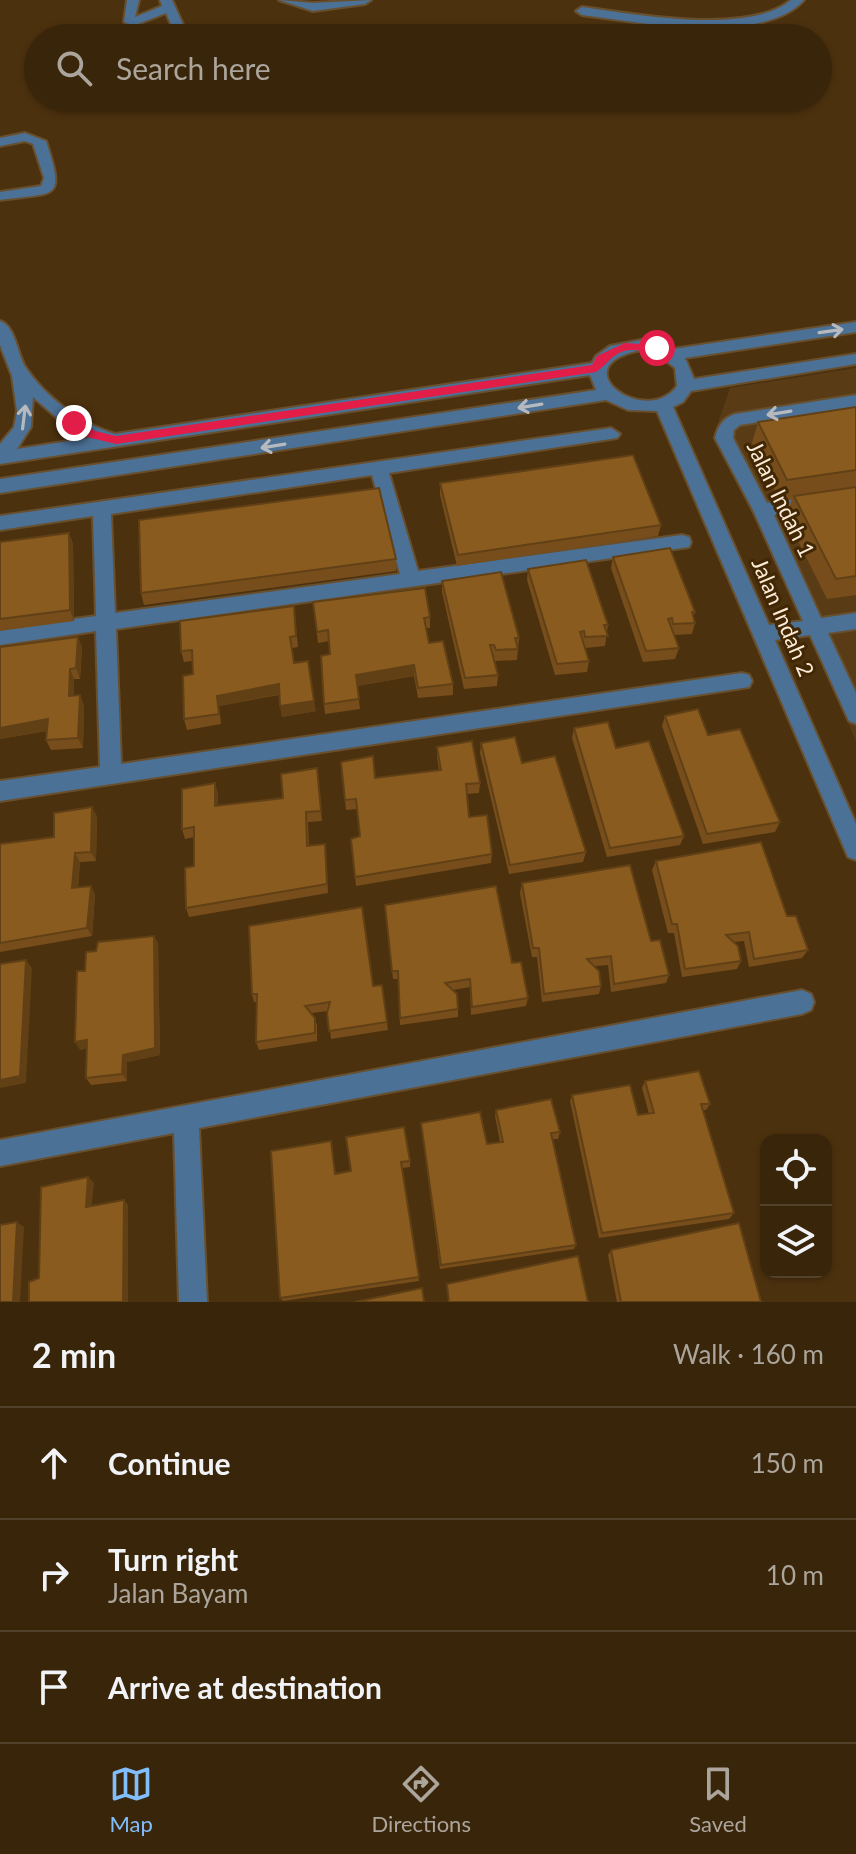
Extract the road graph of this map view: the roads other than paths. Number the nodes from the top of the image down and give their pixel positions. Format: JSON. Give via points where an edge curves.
{"nodes":[{"id":1,"x":133,"y":0,"type":"edge"},
{"id":2,"x":285,"y":0,"type":"edge"},
{"id":3,"x":365,"y":0,"type":"edge"},
{"id":4,"x":798,"y":0,"type":"edge"},
{"id":5,"x":167,"y":4,"type":"edge"},
{"id":6,"x":582,"y":11,"type":"dead end"},
{"id":7,"x":176,"y":24,"type":"edge"},
{"id":8,"x":0,"y":142,"type":"edge"},
{"id":9,"x":0,"y":196,"type":"edge"},
{"id":10,"x":0,"y":326,"type":"edge"},
{"id":11,"x":856,"y":327,"type":"edge"},
{"id":12,"x":671,"y":355,"type":"junction"},
{"id":13,"x":856,"y":359,"type":"edge"},
{"id":14,"x":596,"y":368,"type":"junction"},
{"id":15,"x":19,"y":371,"type":"junction"},
{"id":16,"x":686,"y":386,"type":"junction"},
{"id":17,"x":607,"y":394,"type":"junction"},
{"id":18,"x":856,"y":401,"type":"edge"},
{"id":19,"x":663,"y":404,"type":"junction"},
{"id":20,"x":611,"y":434,"type":"dead end"},
{"id":21,"x":116,"y":440,"type":"junction"},
{"id":22,"x":0,"y":456,"type":"edge"},
{"id":23,"x":379,"y":468,"type":"junction"},
{"id":24,"x":0,"y":486,"type":"edge"},
{"id":25,"x":856,"y":497,"type":"edge"},
{"id":26,"x":102,"y":509,"type":"junction"},
{"id":27,"x":762,"y":510,"type":"junction"},
{"id":28,"x":0,"y":523,"type":"edge"},
{"id":29,"x":682,"y":542,"type":"dead end"},
{"id":30,"x":411,"y":580,"type":"junction"},
{"id":31,"x":856,"y":621,"type":"edge"},
{"id":32,"x":107,"y":623,"type":"junction"},
{"id":33,"x":815,"y":627,"type":"junction"},
{"id":34,"x":764,"y":634,"type":"junction"},
{"id":35,"x":0,"y":637,"type":"edge"},
{"id":36,"x":742,"y":681,"type":"dead end"},
{"id":37,"x":856,"y":715,"type":"edge"},
{"id":38,"x":111,"y":774,"type":"junction"},
{"id":39,"x":0,"y":791,"type":"edge"},
{"id":40,"x":856,"y":850,"type":"edge"},
{"id":41,"x":802,"y":1002,"type":"dead end"},
{"id":42,"x":186,"y":1120,"type":"junction"},
{"id":43,"x":0,"y":1153,"type":"edge"},
{"id":44,"x":193,"y":1302,"type":"edge"}],
"edges":[{"from":1,"to":5,"type":"street","via":[[128,19],[133,22]]},
{"from":2,"to":3,"type":"street","via":[[313,7]]},
{"from":4,"to":6,"type":"street","via":[[769,15],[681,24]]},
{"from":5,"to":7,"type":"street"},
{"from":8,"to":9,"type":"street","via":[[25,137],[39,141],[51,178],[40,193]]},
{"from":10,"to":15,"type":"street"},
{"from":12,"to":11,"type":"street","one_way":true},
{"from":12,"to":14,"type":"street","via":[[625,346],[601,358]]},
{"from":12,"to":16,"type":"street","via":[[687,374]]},
{"from":13,"to":16,"type":"street"},
{"from":14,"to":17,"type":"street"},
{"from":14,"to":21,"type":"street"},
{"from":15,"to":21,"type":"street","via":[[57,412],[91,434]]},
{"from":22,"to":15,"type":"street","one_way":true,"via":[[22,435],[27,409]]},
{"from":16,"to":19,"type":"street"},
{"from":17,"to":19,"type":"street","via":[[634,405]]},
{"from":17,"to":24,"type":"street","one_way":true},
{"from":18,"to":27,"type":"street","name":"Jalan Indah 1","one_way":true,"via":[[735,420],[726,428],[724,438]]},
{"from":19,"to":34,"type":"street","name":"Jalan Indah 2"},
{"from":20,"to":23,"type":"street"},
{"from":21,"to":22,"type":"street"},
{"from":23,"to":26,"type":"street"},
{"from":23,"to":30,"type":"street"},
{"from":25,"to":27,"type":"street"},
{"from":26,"to":28,"type":"street"},
{"from":26,"to":32,"type":"street"},
{"from":27,"to":33,"type":"street","name":"Jalan Indah 1"},
{"from":29,"to":30,"type":"street"},
{"from":30,"to":32,"type":"street"},
{"from":31,"to":33,"type":"street"},
{"from":32,"to":35,"type":"street"},
{"from":32,"to":38,"type":"street"},
{"from":33,"to":34,"type":"street"},
{"from":33,"to":37,"type":"street","name":"Jalan Indah 1"},
{"from":34,"to":40,"type":"street","name":"Jalan Indah 2"},
{"from":36,"to":38,"type":"street"},
{"from":38,"to":39,"type":"street"},
{"from":41,"to":42,"type":"street"},
{"from":42,"to":43,"type":"street"},
{"from":42,"to":44,"type":"street"}]}
